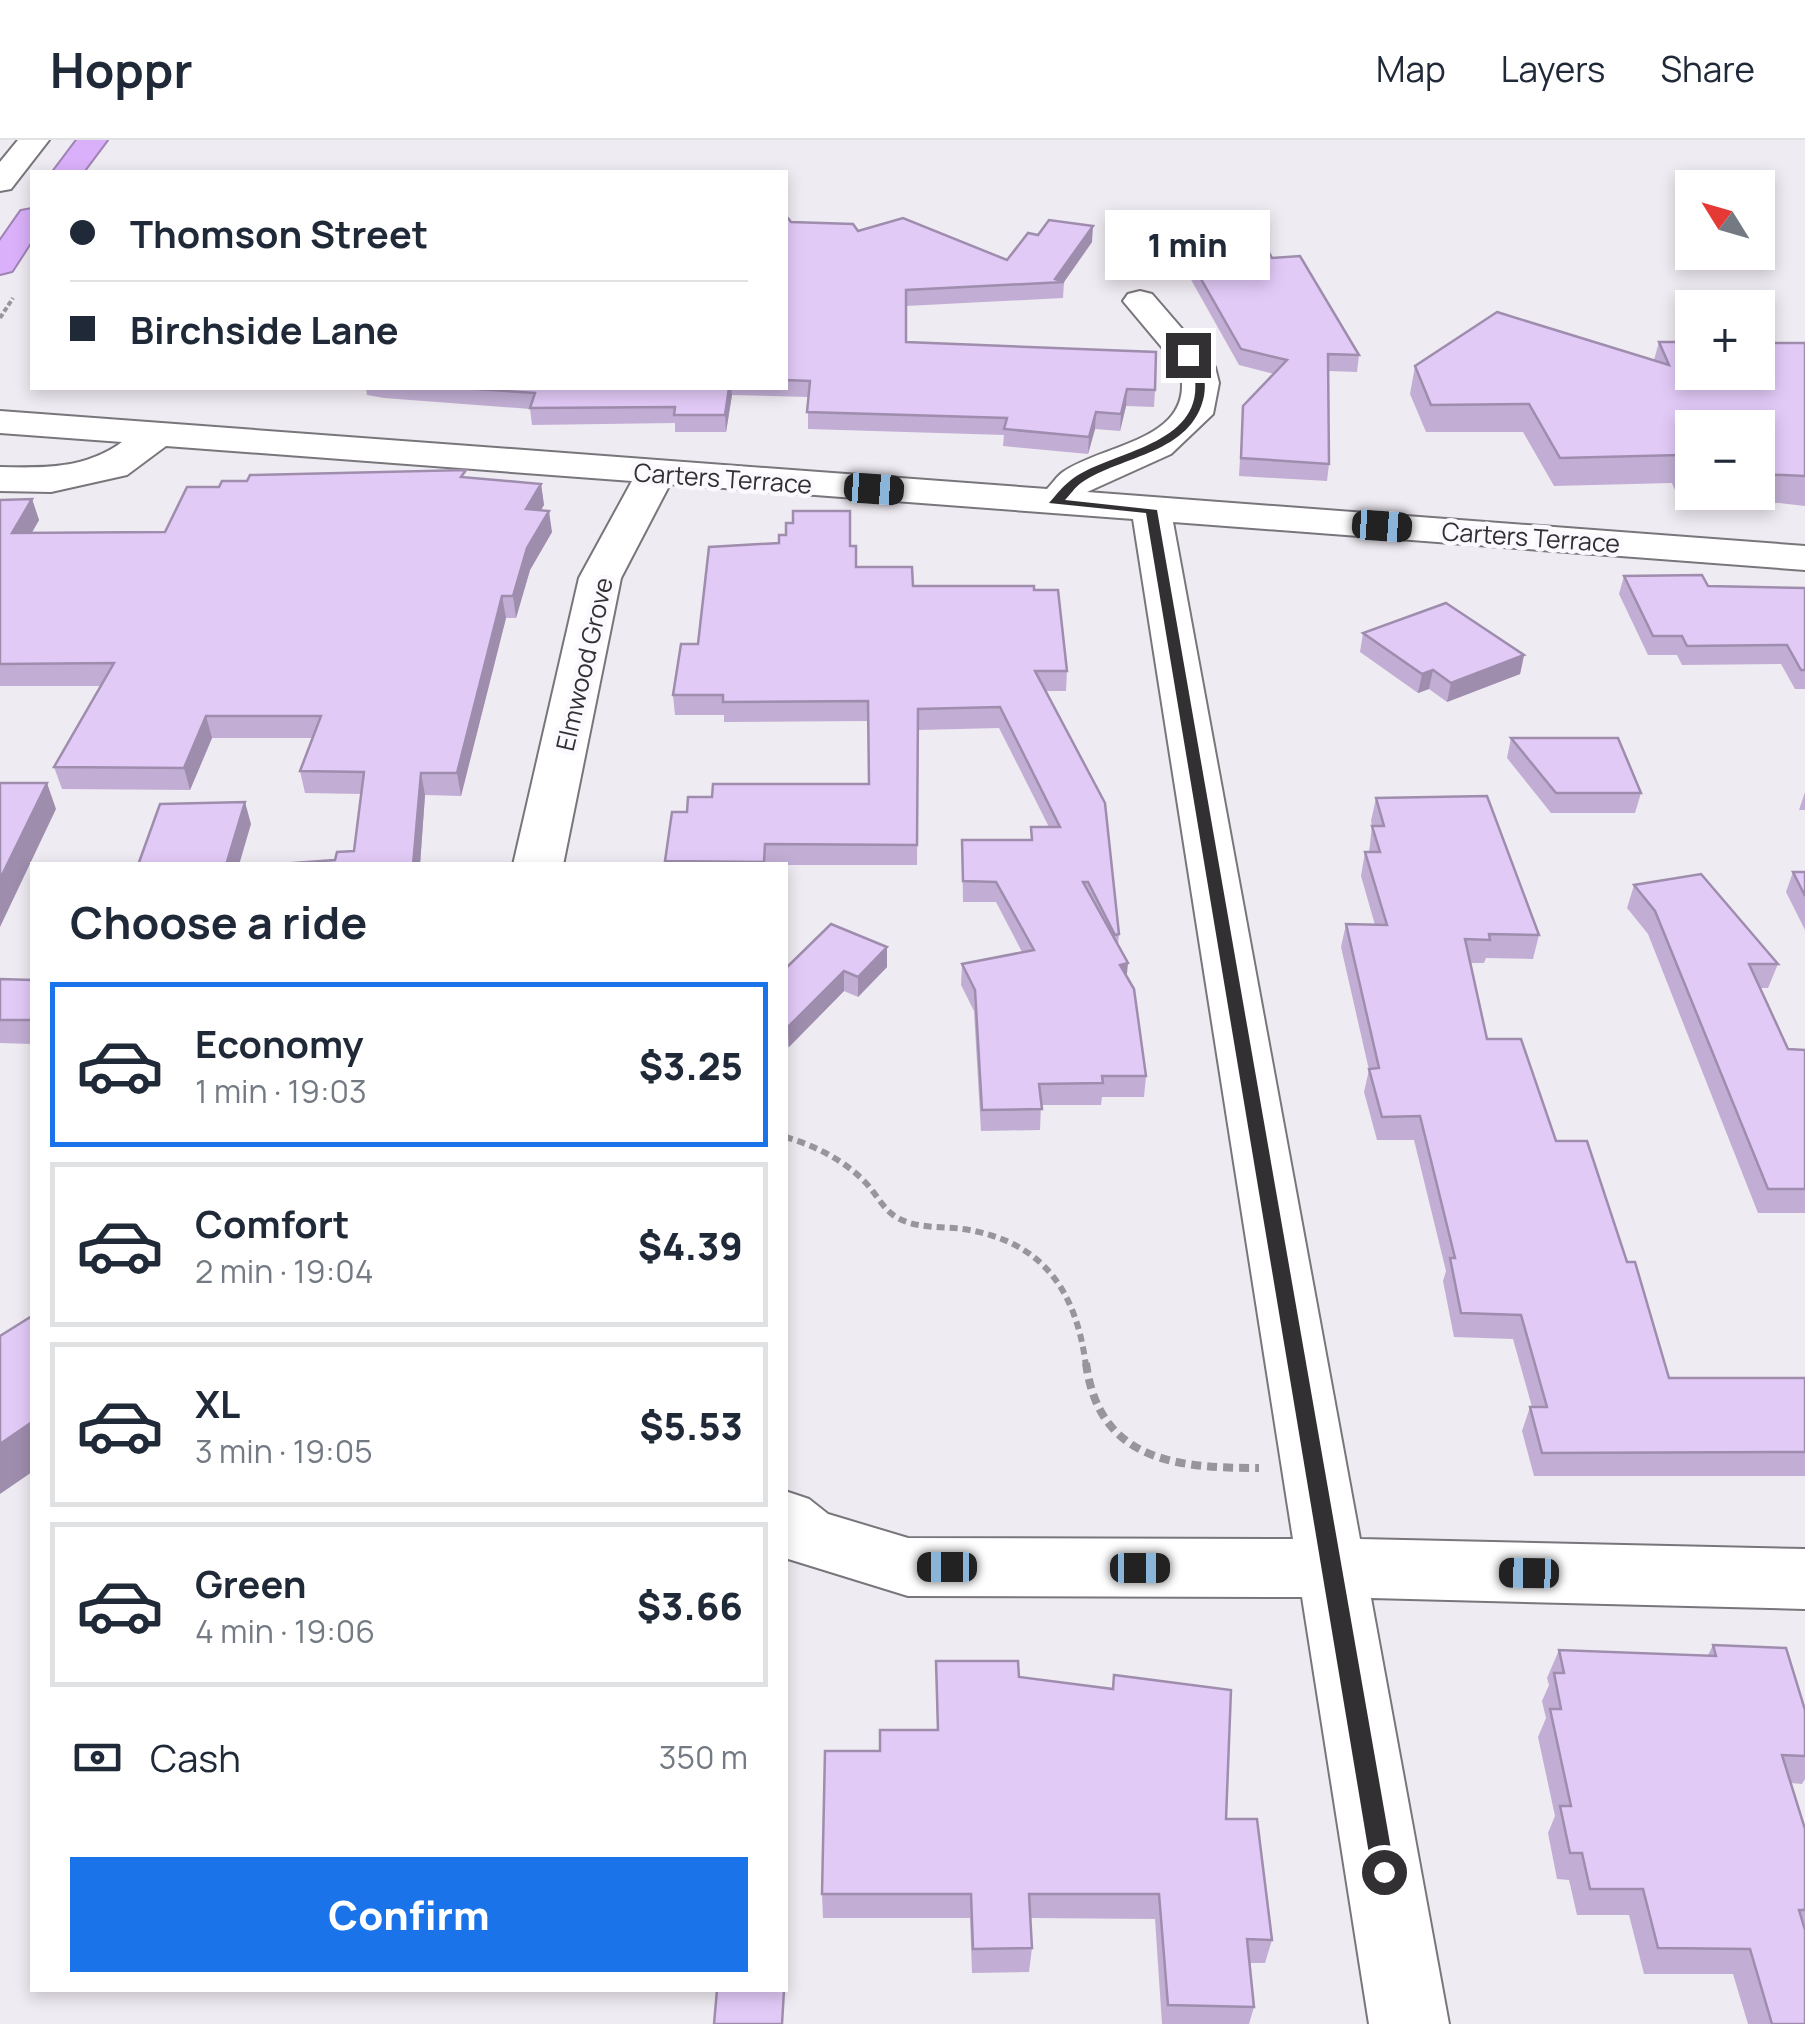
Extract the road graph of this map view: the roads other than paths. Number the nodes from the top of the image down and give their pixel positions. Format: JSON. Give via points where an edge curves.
{"nodes":[{"id":1,"x":34,"y":140,"type":"edge"},
{"id":2,"x":92,"y":140,"type":"edge"},
{"id":3,"x":70,"y":170,"type":"edge"},
{"id":4,"x":0,"y":182,"type":"edge"},
{"id":5,"x":21,"y":217,"type":"edge"},
{"id":6,"x":0,"y":264,"type":"edge"},
{"id":7,"x":1140,"y":301,"type":"dead end"},
{"id":8,"x":0,"y":422,"type":"edge"},
{"id":9,"x":158,"y":434,"type":"junction"},
{"id":10,"x":656,"y":473,"type":"junction"},
{"id":11,"x":0,"y":479,"type":"edge"},
{"id":12,"x":1055,"y":503,"type":"junction"},
{"id":13,"x":1151,"y":510,"type":"junction"},
{"id":14,"x":1805,"y":558,"type":"edge"},
{"id":15,"x":539,"y":862,"type":"edge"},
{"id":16,"x":788,"y":1521,"type":"edge"},
{"id":17,"x":1332,"y":1568,"type":"junction"},
{"id":18,"x":1805,"y":1579,"type":"edge"},
{"id":19,"x":1409,"y":2024,"type":"edge"}],
"edges":[{"from":1,"to":4,"type":"street"},
{"from":2,"to":3,"type":"highway"},
{"from":5,"to":6,"type":"highway"},
{"from":7,"to":12,"type":"street","via":[[1197,368],[1195,414],[1158,446],[1077,480]]},
{"from":8,"to":9,"type":"street","name":"Carters Terrace"},
{"from":9,"to":10,"type":"street","name":"Carters Terrace"},
{"from":9,"to":11,"type":"street","via":[[113,468],[51,480]]},
{"from":10,"to":12,"type":"street","name":"Carters Terrace"},
{"from":10,"to":15,"type":"street","name":"Elmwood Grove","via":[[600,578]]},
{"from":12,"to":13,"type":"street","name":"Carters Terrace"},
{"from":13,"to":14,"type":"street","name":"Carters Terrace"},
{"from":13,"to":17,"type":"street"},
{"from":16,"to":17,"type":"street","via":[[807,1537],[908,1567]]},
{"from":17,"to":18,"type":"street"},
{"from":17,"to":19,"type":"street"}]}
